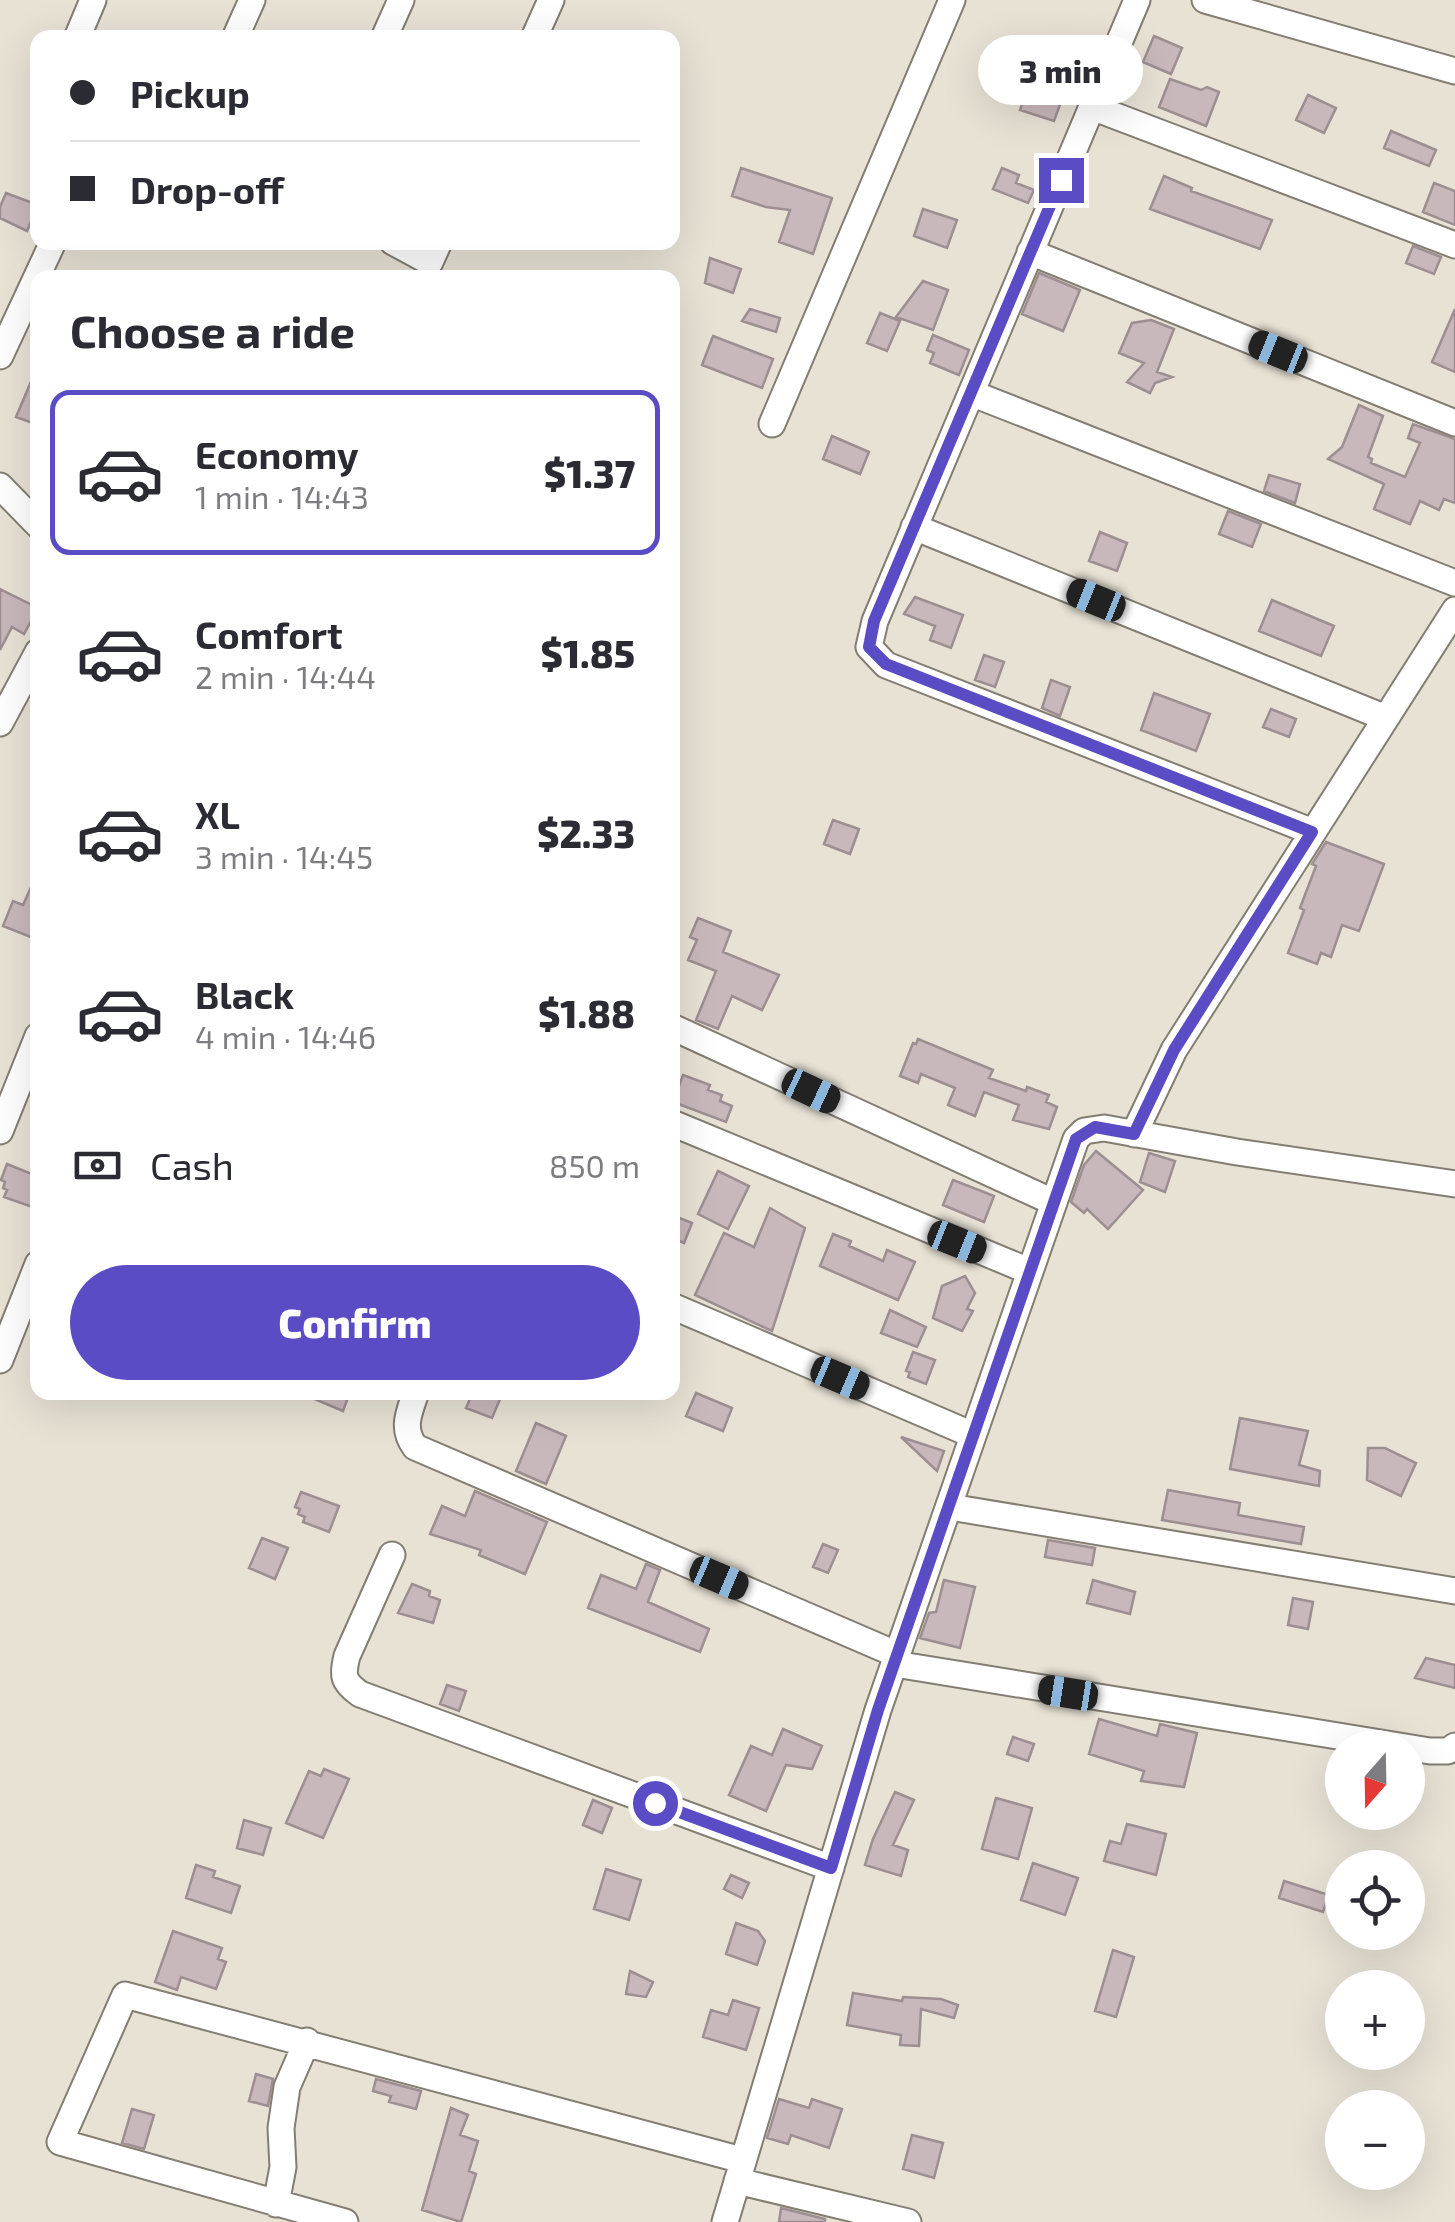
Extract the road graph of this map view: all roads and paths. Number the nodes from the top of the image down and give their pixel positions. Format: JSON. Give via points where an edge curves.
{"nodes":[{"id":1,"x":93,"y":0,"type":"edge"},
{"id":2,"x":252,"y":0,"type":"edge"},
{"id":3,"x":401,"y":0,"type":"edge"},
{"id":4,"x":551,"y":0,"type":"edge"},
{"id":5,"x":952,"y":0,"type":"edge"},
{"id":6,"x":1137,"y":0,"type":"edge"},
{"id":7,"x":1205,"y":0,"type":"edge"},
{"id":8,"x":81,"y":30,"type":"edge"},
{"id":9,"x":239,"y":30,"type":"edge"},
{"id":10,"x":388,"y":30,"type":"edge"},
{"id":11,"x":538,"y":30,"type":"edge"},
{"id":12,"x":1455,"y":71,"type":"edge"},
{"id":13,"x":1092,"y":107,"type":"junction"},
{"id":14,"x":1455,"y":245,"type":"edge"},
{"id":15,"x":408,"y":250,"type":"edge"},
{"id":16,"x":435,"y":250,"type":"edge"},
{"id":17,"x":1030,"y":252,"type":"junction"},
{"id":18,"x":30,"y":291,"type":"edge"},
{"id":19,"x":0,"y":356,"type":"edge"},
{"id":20,"x":970,"y":392,"type":"junction"},
{"id":21,"x":1455,"y":422,"type":"edge"},
{"id":22,"x":772,"y":424,"type":"dead end"},
{"id":23,"x":0,"y":486,"type":"edge"},
{"id":24,"x":30,"y":517,"type":"edge"},
{"id":25,"x":914,"y":527,"type":"junction"},
{"id":26,"x":1455,"y":583,"type":"edge"},
{"id":27,"x":1455,"y":610,"type":"edge"},
{"id":28,"x":30,"y":667,"type":"edge"},
{"id":29,"x":1386,"y":718,"type":"junction"},
{"id":30,"x":0,"y":722,"type":"edge"},
{"id":31,"x":1312,"y":832,"type":"junction"},
{"id":32,"x":680,"y":1031,"type":"edge"},
{"id":33,"x":30,"y":1056,"type":"edge"},
{"id":34,"x":680,"y":1126,"type":"edge"},
{"id":35,"x":0,"y":1131,"type":"edge"},
{"id":36,"x":1134,"y":1134,"type":"junction"},
{"id":37,"x":1455,"y":1184,"type":"edge"},
{"id":38,"x":1053,"y":1202,"type":"junction"},
{"id":39,"x":1028,"y":1271,"type":"junction"},
{"id":40,"x":30,"y":1284,"type":"edge"},
{"id":41,"x":680,"y":1309,"type":"edge"},
{"id":42,"x":0,"y":1360,"type":"edge"},
{"id":43,"x":413,"y":1400,"type":"edge"},
{"id":44,"x":974,"y":1435,"type":"junction"},
{"id":45,"x":950,"y":1507,"type":"junction"},
{"id":46,"x":392,"y":1555,"type":"dead end"},
{"id":47,"x":1455,"y":1591,"type":"edge"},
{"id":48,"x":896,"y":1659,"type":"junction"},
{"id":49,"x":1455,"y":1746,"type":"edge"},
{"id":50,"x":831,"y":1868,"type":"junction"},
{"id":51,"x":308,"y":2041,"type":"junction"},
{"id":52,"x":739,"y":2171,"type":"junction"},
{"id":53,"x":276,"y":2204,"type":"junction"},
{"id":54,"x":345,"y":2222,"type":"edge"},
{"id":55,"x":725,"y":2222,"type":"edge"},
{"id":56,"x":908,"y":2222,"type":"edge"}],
"edges":[{"from":1,"to":8,"type":"street"},
{"from":2,"to":9,"type":"street"},
{"from":3,"to":10,"type":"street"},
{"from":4,"to":11,"type":"street"},
{"from":5,"to":22,"type":"street"},
{"from":6,"to":13,"type":"street"},
{"from":7,"to":12,"type":"street"},
{"from":13,"to":14,"type":"street"},
{"from":13,"to":17,"type":"street"},
{"from":15,"to":16,"type":"street","via":[[430,262]]},
{"from":17,"to":20,"type":"street"},
{"from":17,"to":21,"type":"street"},
{"from":18,"to":19,"type":"street"},
{"from":20,"to":25,"type":"street"},
{"from":20,"to":26,"type":"street"},
{"from":23,"to":24,"type":"street"},
{"from":25,"to":29,"type":"street"},
{"from":25,"to":31,"type":"street","via":[[869,636],[879,661]]},
{"from":27,"to":29,"type":"street"},
{"from":28,"to":30,"type":"street"},
{"from":29,"to":31,"type":"street"},
{"from":31,"to":36,"type":"street","via":[[1174,1050]]},
{"from":32,"to":38,"type":"street"},
{"from":33,"to":35,"type":"street"},
{"from":34,"to":39,"type":"street"},
{"from":36,"to":37,"type":"street"},
{"from":36,"to":38,"type":"street","via":[[1095,1127],[1084,1132]]},
{"from":38,"to":39,"type":"street"},
{"from":39,"to":44,"type":"street"},
{"from":40,"to":42,"type":"street"},
{"from":41,"to":44,"type":"street"},
{"from":43,"to":48,"type":"street","via":[[406,1435],[415,1447]]},
{"from":44,"to":45,"type":"street"},
{"from":45,"to":47,"type":"street"},
{"from":45,"to":48,"type":"street"},
{"from":46,"to":50,"type":"street","via":[[347,1656],[346,1684],[360,1694]]},
{"from":48,"to":49,"type":"street","via":[[1430,1752]]},
{"from":48,"to":50,"type":"street"},
{"from":50,"to":52,"type":"street"},
{"from":51,"to":52,"type":"street"},
{"from":51,"to":53,"type":"street","via":[[287,2086]]},
{"from":51,"to":53,"type":"street","via":[[125,1994],[60,2142]]},
{"from":52,"to":55,"type":"street"},
{"from":52,"to":56,"type":"street"},
{"from":53,"to":54,"type":"street"}]}
